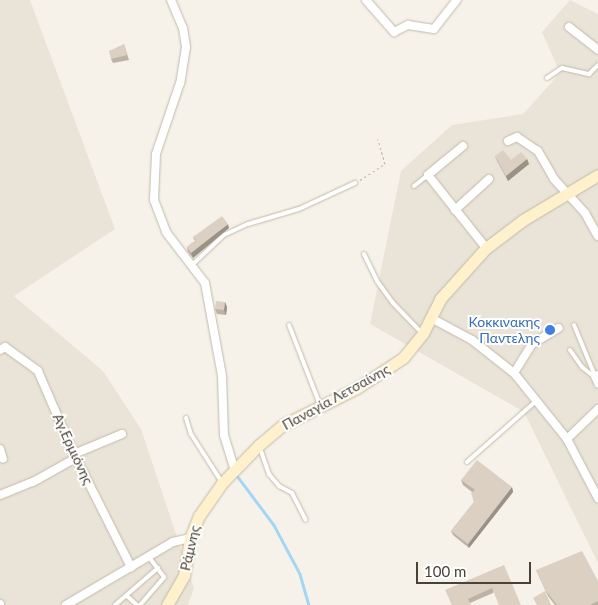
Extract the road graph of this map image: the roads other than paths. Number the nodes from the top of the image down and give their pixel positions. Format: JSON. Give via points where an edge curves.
{"nodes":[{"id":1,"x":170,"y":0,"type":"edge"},
{"id":2,"x":366,"y":0,"type":"edge"},
{"id":3,"x":457,"y":0,"type":"edge"},
{"id":4,"x":569,"y":27,"type":"dead end"},
{"id":5,"x":598,"y":50,"type":"edge"},
{"id":6,"x":598,"y":65,"type":"edge"},
{"id":7,"x":547,"y":78,"type":"dead end"},
{"id":8,"x":508,"y":141,"type":"dead end"},
{"id":9,"x":463,"y":146,"type":"dead end"},
{"id":10,"x":428,"y":175,"type":"junction"},
{"id":11,"x":598,"y":175,"type":"edge"},
{"id":12,"x":489,"y":179,"type":"dead end"},
{"id":13,"x":355,"y":183,"type":"road end"},
{"id":14,"x":414,"y":186,"type":"dead end"},
{"id":15,"x":567,"y":193,"type":"junction"},
{"id":16,"x":455,"y":210,"type":"junction"},
{"id":17,"x":598,"y":236,"type":"edge"},
{"id":18,"x":486,"y":248,"type":"junction"},
{"id":19,"x":364,"y":254,"type":"dead end"},
{"id":20,"x":192,"y":265,"type":"junction"},
{"id":21,"x":432,"y":318,"type":"junction"},
{"id":22,"x":289,"y":325,"type":"dead end"},
{"id":23,"x":574,"y":325,"type":"dead end"},
{"id":24,"x":559,"y":328,"type":"dead end"},
{"id":25,"x":423,"y":333,"type":"junction"},
{"id":26,"x":0,"y":350,"type":"edge"},
{"id":27,"x":570,"y":350,"type":"dead end"},
{"id":28,"x":514,"y":373,"type":"junction"},
{"id":29,"x":597,"y":378,"type":"edge"},
{"id":30,"x":537,"y":400,"type":"junction"},
{"id":31,"x":320,"y":405,"type":"junction"},
{"id":32,"x":598,"y":410,"type":"edge"},
{"id":33,"x":186,"y":418,"type":"dead end"},
{"id":34,"x":122,"y":434,"type":"dead end"},
{"id":35,"x":566,"y":439,"type":"junction"},
{"id":36,"x":259,"y":445,"type":"junction"},
{"id":37,"x":0,"y":449,"type":"edge"},
{"id":38,"x":75,"y":456,"type":"junction"},
{"id":39,"x":3,"y":459,"type":"dead end"},
{"id":40,"x":467,"y":462,"type":"dead end"},
{"id":41,"x":234,"y":470,"type":"junction"},
{"id":42,"x":222,"y":483,"type":"junction"},
{"id":43,"x":0,"y":495,"type":"edge"},
{"id":44,"x":598,"y":498,"type":"edge"},
{"id":45,"x":306,"y":520,"type":"dead end"},
{"id":46,"x":190,"y":538,"type":"junction"},
{"id":47,"x":148,"y":556,"type":"junction"},
{"id":48,"x":131,"y":567,"type":"junction"},
{"id":49,"x":158,"y":568,"type":"junction"},
{"id":50,"x":127,"y":596,"type":"junction"},
{"id":51,"x":66,"y":605,"type":"edge"},
{"id":52,"x":115,"y":605,"type":"edge"},
{"id":53,"x":139,"y":605,"type":"edge"},
{"id":54,"x":167,"y":605,"type":"edge"}],
"edges":[{"from":1,"to":20,"type":"street","via":[[183,28],[186,47],[180,83],[156,154],[154,200],[166,232]]},
{"from":2,"to":3,"type":"street","via":[[394,32],[408,25],[434,29]]},
{"from":4,"to":5,"type":"street"},
{"from":6,"to":7,"type":"lane","via":[[589,74],[562,68]]},
{"from":8,"to":15,"type":"street","via":[[517,137],[538,151]]},
{"from":9,"to":10,"type":"street"},
{"from":10,"to":14,"type":"lane"},
{"from":10,"to":16,"type":"street"},
{"from":11,"to":15,"type":"main road","name":"Παναγία Λετσαίνης"},
{"from":12,"to":16,"type":"street"},
{"from":13,"to":20,"type":"lane","via":[[299,209],[248,224],[224,235]]},
{"from":15,"to":17,"type":"street","via":[[585,213]]},
{"from":15,"to":18,"type":"main road","name":"Παναγία Λετσαίνης"},
{"from":16,"to":18,"type":"street"},
{"from":18,"to":21,"type":"main road","name":"Παναγία Λετσαίνης","via":[[448,289]]},
{"from":19,"to":25,"type":"lane","via":[[392,303]]},
{"from":20,"to":41,"type":"street","via":[[204,284],[214,327],[222,376],[221,418]]},
{"from":21,"to":25,"type":"main road","name":"Παναγία Λετσαίνης"},
{"from":21,"to":28,"type":"street","via":[[472,340]]},
{"from":22,"to":31,"type":"lane"},
{"from":23,"to":29,"type":"lane"},
{"from":24,"to":28,"type":"street","via":[[532,344]]},
{"from":25,"to":31,"type":"main road","name":"Παναγία Λετσαίνης","via":[[409,353],[389,369]]},
{"from":26,"to":38,"type":"street","name":"Αγ.Ερμιόνης","via":[[5,347],[38,371]]},
{"from":27,"to":29,"type":"lane","via":[[582,367]]},
{"from":28,"to":30,"type":"street"},
{"from":30,"to":35,"type":"street"},
{"from":30,"to":40,"type":"lane"},
{"from":31,"to":36,"type":"main road","name":"Παναγία Λετσαίνης","via":[[283,425]]},
{"from":32,"to":35,"type":"street"},
{"from":33,"to":42,"type":"lane","via":[[191,434]]},
{"from":34,"to":38,"type":"street"},
{"from":35,"to":44,"type":"street"},
{"from":36,"to":41,"type":"main road","name":"Παναγία Λετσαίνης"},
{"from":36,"to":45,"type":"lane","via":[[269,474],[279,486],[292,493]]},
{"from":37,"to":39,"type":"street"},
{"from":38,"to":43,"type":"street","via":[[33,482]]},
{"from":38,"to":48,"type":"street","name":"Αγ.Ερμιόνης"},
{"from":41,"to":42,"type":"main road","name":"Ράμνης"},
{"from":42,"to":46,"type":"main road","name":"Ράμνης","via":[[199,516]]},
{"from":46,"to":47,"type":"street","via":[[173,542]]},
{"from":46,"to":54,"type":"main road","name":"Ράμνης","via":[[184,576]]},
{"from":47,"to":48,"type":"street"},
{"from":47,"to":49,"type":"lane"},
{"from":48,"to":51,"type":"street"},
{"from":49,"to":50,"type":"lane"},
{"from":49,"to":53,"type":"lane","via":[[163,573],[162,581]]},
{"from":50,"to":52,"type":"lane"},
{"from":50,"to":53,"type":"lane"}]}
